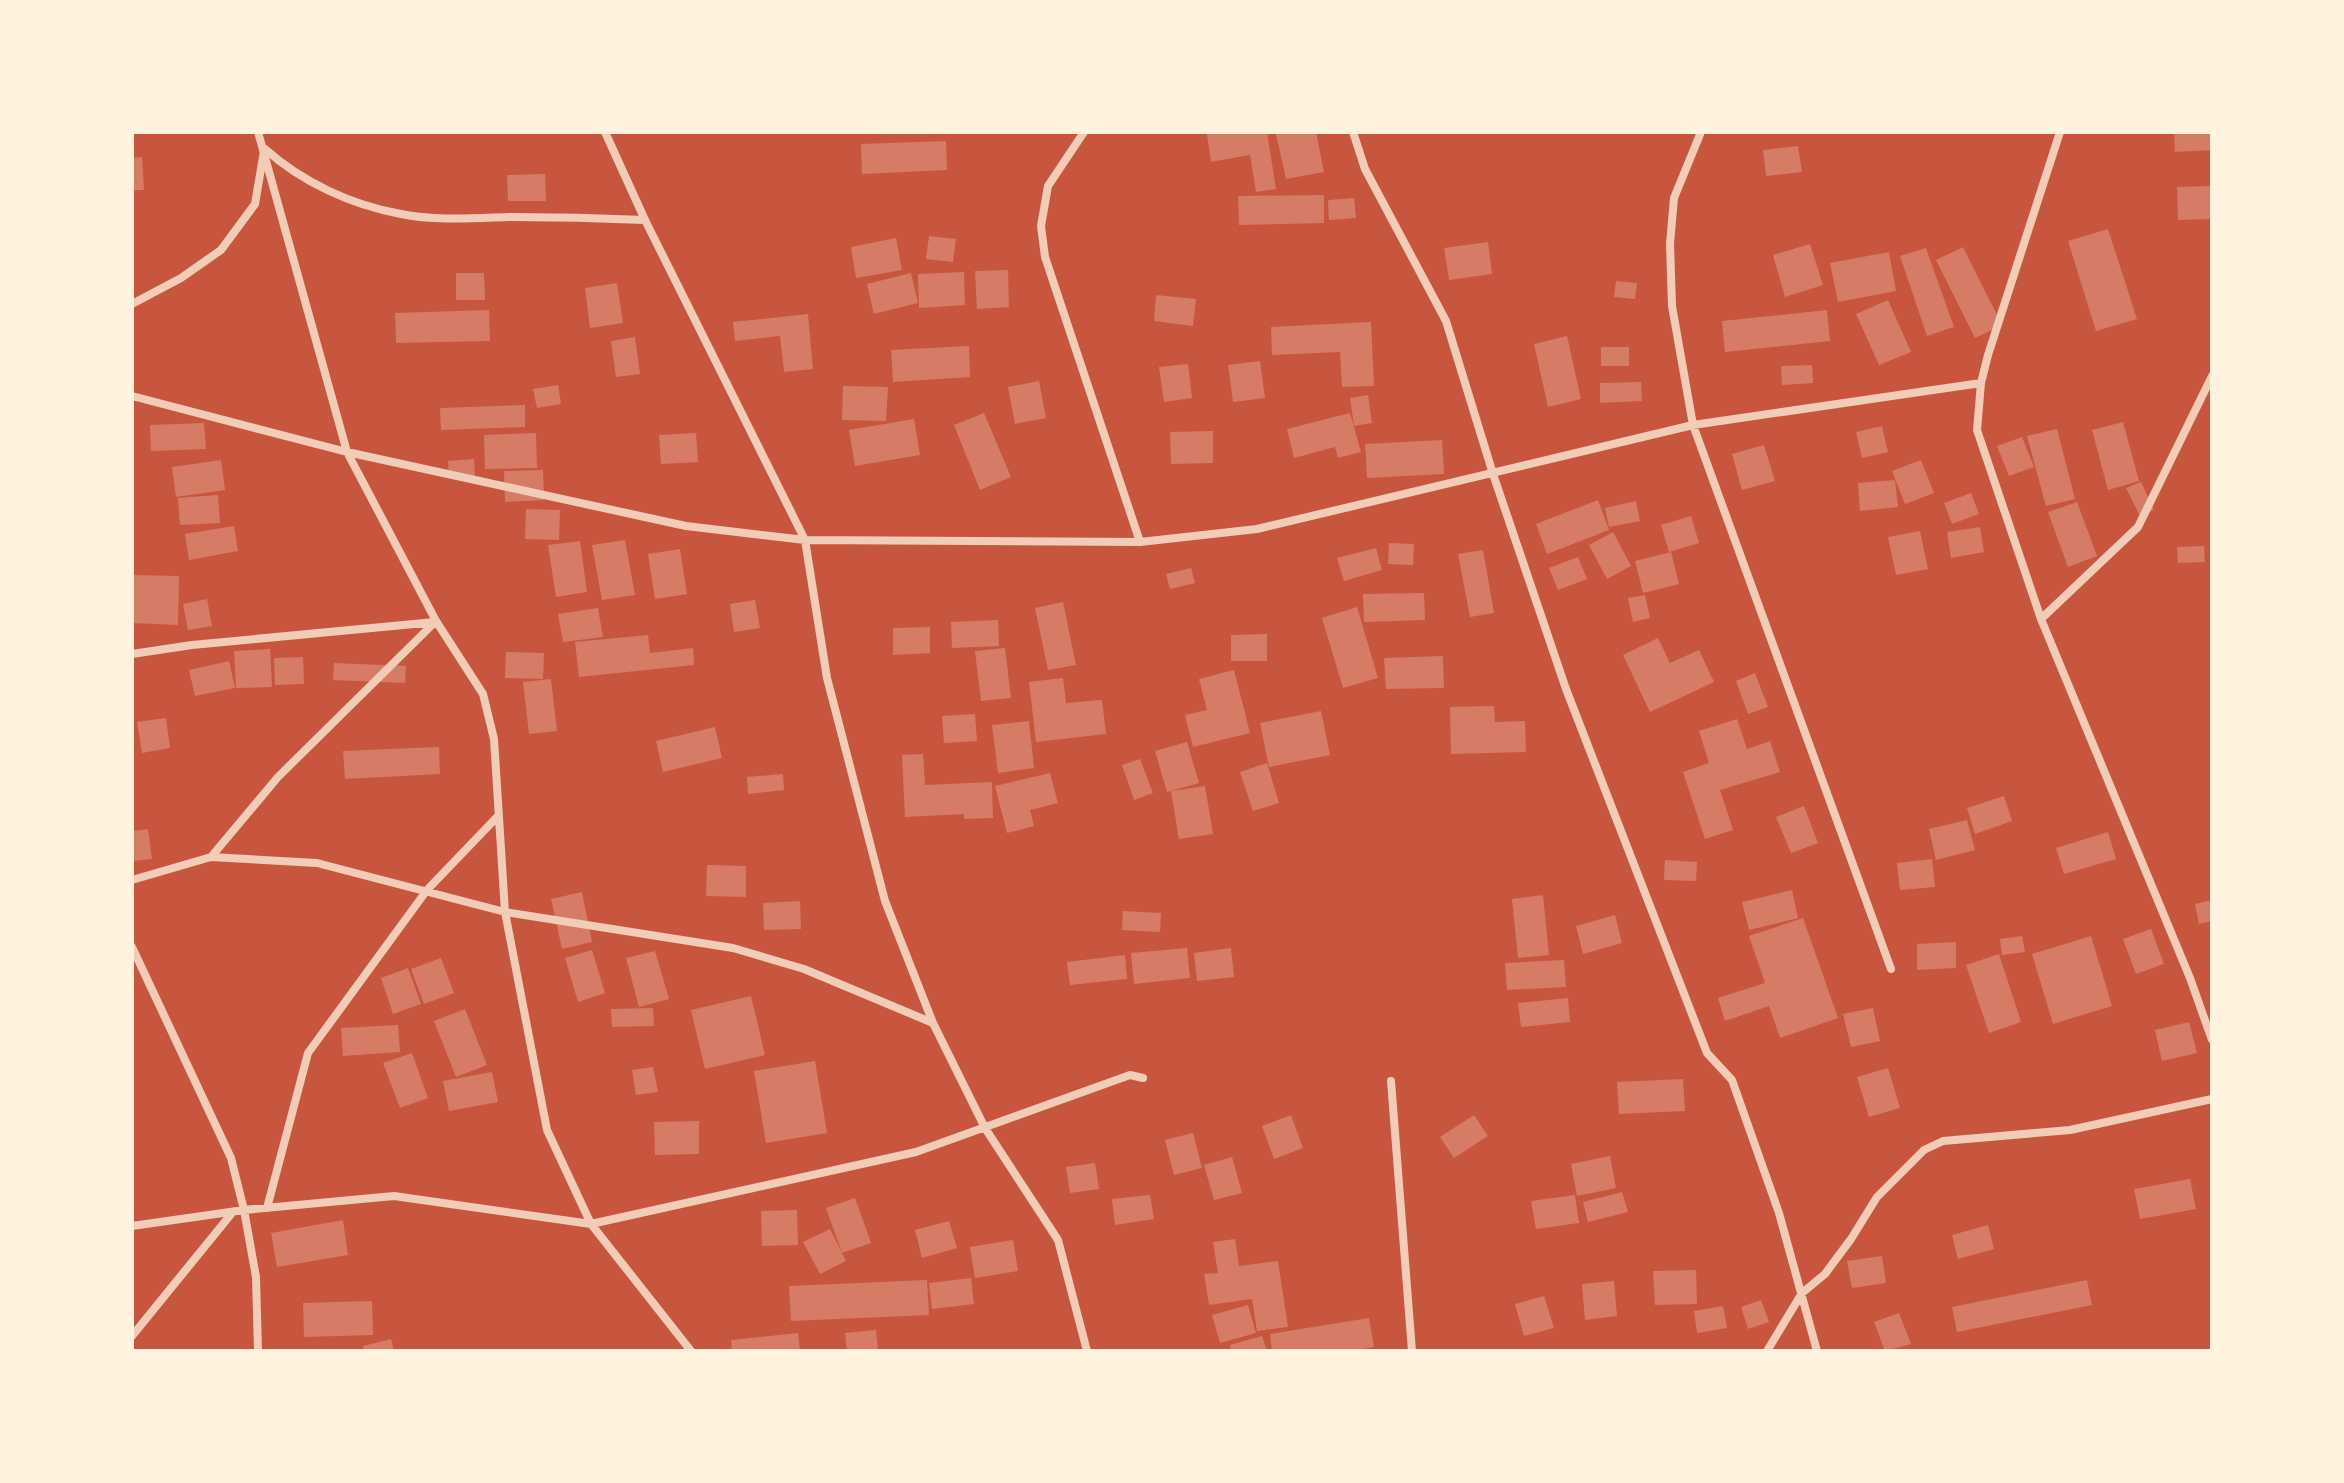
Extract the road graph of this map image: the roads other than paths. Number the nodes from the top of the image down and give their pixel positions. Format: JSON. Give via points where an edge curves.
{"nodes":[{"id":1,"x":258,"y":132,"type":"edge"},
{"id":2,"x":605,"y":132,"type":"edge"},
{"id":3,"x":1084,"y":132,"type":"edge"},
{"id":4,"x":1353,"y":132,"type":"edge"},
{"id":5,"x":1701,"y":132,"type":"edge"},
{"id":6,"x":2060,"y":132,"type":"edge"},
{"id":7,"x":264,"y":148,"type":"junction"},
{"id":8,"x":645,"y":220,"type":"junction"},
{"id":9,"x":132,"y":304,"type":"edge"},
{"id":10,"x":2212,"y":376,"type":"edge"},
{"id":11,"x":1981,"y":383,"type":"junction"},
{"id":12,"x":132,"y":396,"type":"edge"},
{"id":13,"x":1693,"y":425,"type":"junction"},
{"id":14,"x":347,"y":452,"type":"junction"},
{"id":15,"x":1493,"y":474,"type":"junction"},
{"id":16,"x":805,"y":540,"type":"junction"},
{"id":17,"x":1140,"y":542,"type":"junction"},
{"id":18,"x":2041,"y":619,"type":"junction"},
{"id":19,"x":436,"y":621,"type":"junction"},
{"id":20,"x":132,"y":654,"type":"edge"},
{"id":21,"x":498,"y":816,"type":"junction"},
{"id":22,"x":211,"y":857,"type":"junction"},
{"id":23,"x":132,"y":880,"type":"edge"},
{"id":24,"x":427,"y":890,"type":"junction"},
{"id":25,"x":505,"y":912,"type":"junction"},
{"id":26,"x":132,"y":947,"type":"edge"},
{"id":27,"x":1891,"y":969,"type":"dead end"},
{"id":28,"x":933,"y":1023,"type":"junction"},
{"id":29,"x":2212,"y":1040,"type":"edge"},
{"id":30,"x":1143,"y":1078,"type":"dead end"},
{"id":31,"x":1391,"y":1081,"type":"dead end"},
{"id":32,"x":2212,"y":1099,"type":"edge"},
{"id":33,"x":985,"y":1128,"type":"junction"},
{"id":34,"x":267,"y":1208,"type":"junction"},
{"id":35,"x":244,"y":1210,"type":"junction"},
{"id":36,"x":233,"y":1212,"type":"junction"},
{"id":37,"x":591,"y":1224,"type":"junction"},
{"id":38,"x":132,"y":1226,"type":"edge"},
{"id":39,"x":1802,"y":1293,"type":"junction"},
{"id":40,"x":132,"y":1336,"type":"edge"},
{"id":41,"x":258,"y":1351,"type":"edge"},
{"id":42,"x":691,"y":1351,"type":"edge"},
{"id":43,"x":1087,"y":1351,"type":"edge"},
{"id":44,"x":1412,"y":1351,"type":"edge"},
{"id":45,"x":1767,"y":1351,"type":"edge"},
{"id":46,"x":1817,"y":1351,"type":"edge"}],
"edges":[{"from":1,"to":7,"type":"street"},
{"from":2,"to":8,"type":"street"},
{"from":3,"to":17,"type":"street","via":[[1048,186],[1041,226],[1045,257]]},
{"from":4,"to":15,"type":"street","via":[[1365,169],[1446,321]]},
{"from":5,"to":13,"type":"street","via":[[1674,198],[1670,244],[1672,306]]},
{"from":6,"to":11,"type":"street"},
{"from":7,"to":8,"type":"street","via":[[289,171],[340,196],[401,215]]},
{"from":7,"to":9,"type":"street","via":[[255,204],[221,250]]},
{"from":7,"to":14,"type":"street"},
{"from":8,"to":16,"type":"street"},
{"from":10,"to":18,"type":"street","via":[[2138,527]]},
{"from":11,"to":13,"type":"street"},
{"from":11,"to":18,"type":"street","via":[[1977,430]]},
{"from":12,"to":14,"type":"street"},
{"from":13,"to":15,"type":"street"},
{"from":13,"to":27,"type":"street"},
{"from":14,"to":16,"type":"street","via":[[686,526]]},
{"from":14,"to":19,"type":"street"},
{"from":15,"to":17,"type":"street","via":[[1257,529]]},
{"from":15,"to":39,"type":"street","via":[[1566,689],[1707,1053],[1732,1080]]},
{"from":16,"to":17,"type":"street"},
{"from":16,"to":28,"type":"street","via":[[827,678],[881,886]]},
{"from":18,"to":29,"type":"street"},
{"from":19,"to":20,"type":"street"},
{"from":19,"to":21,"type":"street","via":[[483,694],[494,739]]},
{"from":19,"to":22,"type":"street","via":[[278,777]]},
{"from":21,"to":24,"type":"street"},
{"from":21,"to":25,"type":"street"},
{"from":22,"to":23,"type":"street"},
{"from":22,"to":24,"type":"street","via":[[317,863]]},
{"from":24,"to":25,"type":"street"},
{"from":24,"to":34,"type":"street","via":[[308,1053]]},
{"from":25,"to":28,"type":"street","via":[[733,948],[804,969]]},
{"from":25,"to":37,"type":"street","via":[[547,1130]]},
{"from":26,"to":35,"type":"street","via":[[231,1158]]},
{"from":28,"to":33,"type":"street"},
{"from":30,"to":33,"type":"street","via":[[1130,1075]]},
{"from":31,"to":44,"type":"street"},
{"from":32,"to":39,"type":"street","via":[[2070,1130],[1943,1141],[1924,1150],[1877,1197],[1825,1274]]},
{"from":33,"to":37,"type":"street","via":[[916,1152]]},
{"from":33,"to":43,"type":"street","via":[[1058,1240]]},
{"from":34,"to":35,"type":"street"},
{"from":34,"to":37,"type":"street","via":[[394,1196]]},
{"from":35,"to":36,"type":"street"},
{"from":35,"to":41,"type":"street","via":[[256,1277]]},
{"from":36,"to":38,"type":"street"},
{"from":36,"to":40,"type":"street"},
{"from":37,"to":42,"type":"street"},
{"from":39,"to":45,"type":"street"},
{"from":39,"to":46,"type":"street"}]}
